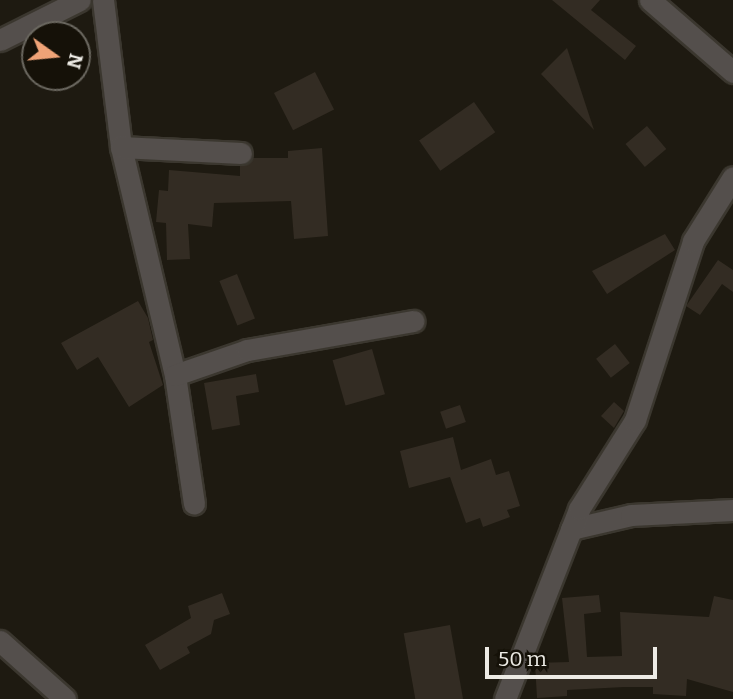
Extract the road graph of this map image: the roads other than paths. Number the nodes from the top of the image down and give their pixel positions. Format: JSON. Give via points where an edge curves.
{"nodes":[{"id":1,"x":80,"y":0,"type":"edge"},
{"id":2,"x":103,"y":0,"type":"edge"},
{"id":3,"x":650,"y":0,"type":"edge"},
{"id":4,"x":0,"y":40,"type":"edge"},
{"id":5,"x":733,"y":72,"type":"edge"},
{"id":6,"x":121,"y":147,"type":"junction"},
{"id":7,"x":241,"y":153,"type":"dead end"},
{"id":8,"x":733,"y":177,"type":"edge"},
{"id":9,"x":414,"y":321,"type":"dead end"},
{"id":10,"x":175,"y":375,"type":"junction"},
{"id":11,"x":194,"y":504,"type":"dead end"},
{"id":12,"x":733,"y":510,"type":"edge"},
{"id":13,"x":571,"y":529,"type":"junction"},
{"id":14,"x":0,"y":641,"type":"edge"},
{"id":15,"x":52,"y":694,"type":"edge"},
{"id":16,"x":505,"y":699,"type":"edge"}],
"edges":[{"from":1,"to":4,"type":"street"},
{"from":2,"to":6,"type":"street"},
{"from":3,"to":5,"type":"street"},
{"from":6,"to":7,"type":"street"},
{"from":6,"to":10,"type":"street"},
{"from":8,"to":13,"type":"street","via":[[693,242],[635,419]]},
{"from":9,"to":10,"type":"street","via":[[247,350]]},
{"from":10,"to":11,"type":"street"},
{"from":12,"to":13,"type":"street","via":[[631,515]]},
{"from":13,"to":16,"type":"street"},
{"from":14,"to":15,"type":"street"}]}
